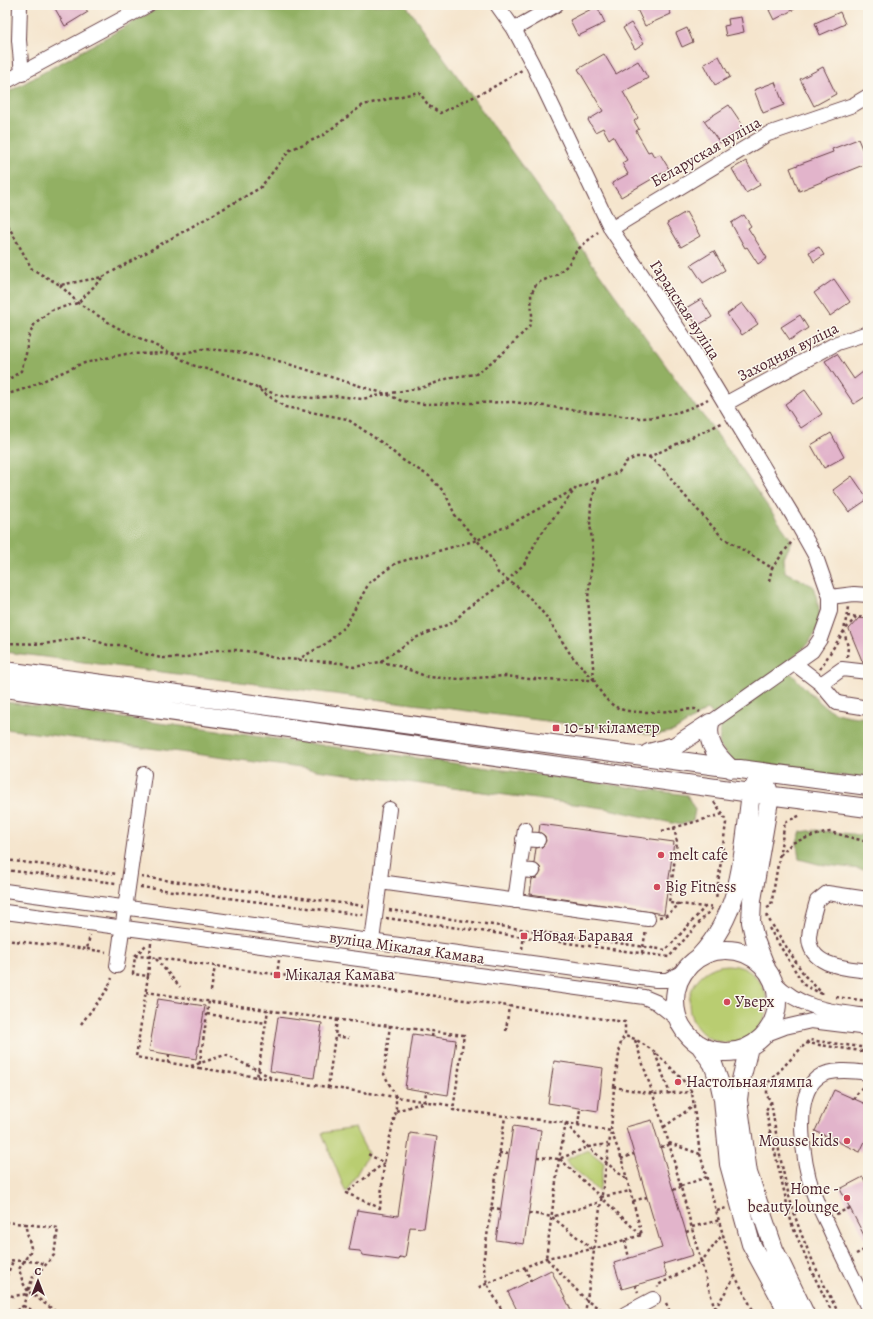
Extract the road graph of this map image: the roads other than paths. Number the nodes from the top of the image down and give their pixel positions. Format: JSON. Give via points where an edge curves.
{"nodes":[{"id":1,"x":20,"y":5,"type":"edge"},
{"id":2,"x":148,"y":5,"type":"edge"},
{"id":3,"x":497,"y":5,"type":"edge"},
{"id":4,"x":556,"y":5,"type":"edge"},
{"id":5,"x":514,"y":29,"type":"junction"},
{"id":6,"x":22,"y":74,"type":"junction"},
{"id":7,"x":5,"y":82,"type":"edge"},
{"id":8,"x":868,"y":96,"type":"edge"},
{"id":9,"x":608,"y":223,"type":"junction"},
{"id":10,"x":868,"y":333,"type":"edge"},
{"id":11,"x":722,"y":399,"type":"junction"},
{"id":12,"x":868,"y":595,"type":"edge"},
{"id":13,"x":830,"y":597,"type":"junction"},
{"id":14,"x":795,"y":664,"type":"junction"},
{"id":15,"x":5,"y":671,"type":"edge"},
{"id":16,"x":868,"y":672,"type":"edge"},
{"id":17,"x":818,"y":682,"type":"junction"},
{"id":18,"x":5,"y":688,"type":"edge"},
{"id":19,"x":868,"y":708,"type":"edge"},
{"id":20,"x":708,"y":720,"type":"junction"},
{"id":21,"x":637,"y":755,"type":"junction"},
{"id":22,"x":731,"y":769,"type":"junction"},
{"id":23,"x":762,"y":773,"type":"junction"},
{"id":24,"x":144,"y":774,"type":"dead end"},
{"id":25,"x":868,"y":786,"type":"edge"},
{"id":26,"x":751,"y":793,"type":"junction"},
{"id":27,"x":770,"y":795,"type":"junction"},
{"id":28,"x":868,"y":808,"type":"edge"},
{"id":29,"x":389,"y":809,"type":"dead end"},
{"id":30,"x":538,"y":840,"type":"dead end"},
{"id":31,"x":519,"y":870,"type":"junction"},
{"id":32,"x":533,"y":871,"type":"dead end"},
{"id":33,"x":380,"y":882,"type":"junction"},
{"id":34,"x":5,"y":891,"type":"edge"},
{"id":35,"x":868,"y":899,"type":"edge"},
{"id":36,"x":515,"y":901,"type":"junction"},
{"id":37,"x":125,"y":907,"type":"junction"},
{"id":38,"x":5,"y":912,"type":"edge"},
{"id":39,"x":648,"y":919,"type":"road end"},
{"id":40,"x":122,"y":926,"type":"junction"},
{"id":41,"x":372,"y":941,"type":"junction"},
{"id":42,"x":698,"y":958,"type":"junction"},
{"id":43,"x":117,"y":966,"type":"road end"},
{"id":44,"x":685,"y":971,"type":"junction"},
{"id":45,"x":868,"y":971,"type":"edge"},
{"id":46,"x":770,"y":976,"type":"junction"},
{"id":47,"x":868,"y":1016,"type":"edge"},
{"id":48,"x":680,"y":1021,"type":"junction"},
{"id":49,"x":868,"y":1028,"type":"edge"},
{"id":50,"x":764,"y":1035,"type":"junction"},
{"id":51,"x":699,"y":1044,"type":"junction"},
{"id":52,"x":749,"y":1047,"type":"junction"},
{"id":53,"x":868,"y":1073,"type":"edge"},
{"id":54,"x":660,"y":1297,"type":"road end"},
{"id":55,"x":867,"y":1303,"type":"edge"},
{"id":56,"x":625,"y":1314,"type":"edge"},
{"id":57,"x":789,"y":1314,"type":"edge"},
{"id":58,"x":805,"y":1314,"type":"edge"}],
"edges":[{"from":1,"to":6,"type":"street","via":[[19,40]]},
{"from":2,"to":6,"type":"street"},
{"from":3,"to":5,"type":"street","name":"Гарадская вуліца"},
{"from":4,"to":5,"type":"street"},
{"from":5,"to":9,"type":"street","name":"Гарадская вуліца"},
{"from":6,"to":7,"type":"street"},
{"from":8,"to":9,"type":"street","name":"Беларуская вуліца","via":[[853,105],[768,134]]},
{"from":9,"to":11,"type":"street","name":"Гарадская вуліца","via":[[694,352]]},
{"from":10,"to":11,"type":"street","name":"Заходняя вуліца","via":[[837,343]]},
{"from":11,"to":13,"type":"street","name":"Гарадская вуліца","via":[[802,531],[816,558]]},
{"from":12,"to":13,"type":"street"},
{"from":13,"to":14,"type":"street","via":[[830,611],[820,639],[812,651]]},
{"from":14,"to":17,"type":"street"},
{"from":14,"to":20,"type":"street"},
{"from":15,"to":21,"type":"main road"},
{"from":16,"to":17,"type":"street","via":[[842,669]]},
{"from":17,"to":19,"type":"street","via":[[837,703]]},
{"from":18,"to":26,"type":"main road"},
{"from":20,"to":21,"type":"main road","via":[[675,746]]},
{"from":20,"to":22,"type":"main road","via":[[711,746]]},
{"from":21,"to":22,"type":"main road"},
{"from":22,"to":23,"type":"main road"},
{"from":23,"to":25,"type":"main road"},
{"from":23,"to":26,"type":"main road"},
{"from":23,"to":27,"type":"main road"},
{"from":24,"to":37,"type":"street"},
{"from":26,"to":27,"type":"main road"},
{"from":26,"to":42,"type":"main road","via":[[737,890],[731,909],[714,941]]},
{"from":27,"to":28,"type":"main road"},
{"from":27,"to":46,"type":"main road","via":[[752,900],[751,922],[755,940]]},
{"from":29,"to":33,"type":"street"},
{"from":30,"to":31,"type":"street","via":[[524,834]]},
{"from":31,"to":32,"type":"street"},
{"from":31,"to":36,"type":"street"},
{"from":33,"to":36,"type":"street"},
{"from":33,"to":41,"type":"street"},
{"from":34,"to":37,"type":"street","name":"вуліца Мікалая Камава"},
{"from":35,"to":45,"type":"street","via":[[827,893],[821,896],[817,901],[809,938],[813,950],[822,960],[831,965]]},
{"from":36,"to":39,"type":"street"},
{"from":37,"to":40,"type":"street"},
{"from":37,"to":41,"type":"street","name":"вуліца Мікалая Камава"},
{"from":38,"to":40,"type":"street","name":"вуліца Мікалая Камава"},
{"from":40,"to":43,"type":"street"},
{"from":40,"to":48,"type":"street","name":"вуліца Мікалая Камава","via":[[644,997],[656,1002]]},
{"from":41,"to":44,"type":"street","name":"вуліца Мікалая Камава","via":[[656,980],[667,980]]},
{"from":42,"to":44,"type":"main road"},
{"from":42,"to":46,"type":"main road","via":[[719,951],[732,950],[751,956]]},
{"from":44,"to":48,"type":"main road","via":[[676,996]]},
{"from":46,"to":47,"type":"street","via":[[786,994],[811,1007]]},
{"from":46,"to":50,"type":"main road","via":[[777,999],[776,1012],[772,1024]]},
{"from":48,"to":51,"type":"main road","via":[[687,1033]]},
{"from":49,"to":50,"type":"street","via":[[811,1021]]},
{"from":50,"to":52,"type":"main road"},
{"from":51,"to":52,"type":"main road","via":[[723,1052]]},
{"from":51,"to":57,"type":"main road","via":[[713,1064],[719,1081],[729,1164],[751,1244]]},
{"from":52,"to":58,"type":"main road","via":[[738,1100],[748,1173],[774,1249]]},
{"from":53,"to":55,"type":"street","via":[[835,1072],[818,1078],[808,1091],[803,1110],[804,1155],[813,1193]]},
{"from":54,"to":56,"type":"street"}]}
